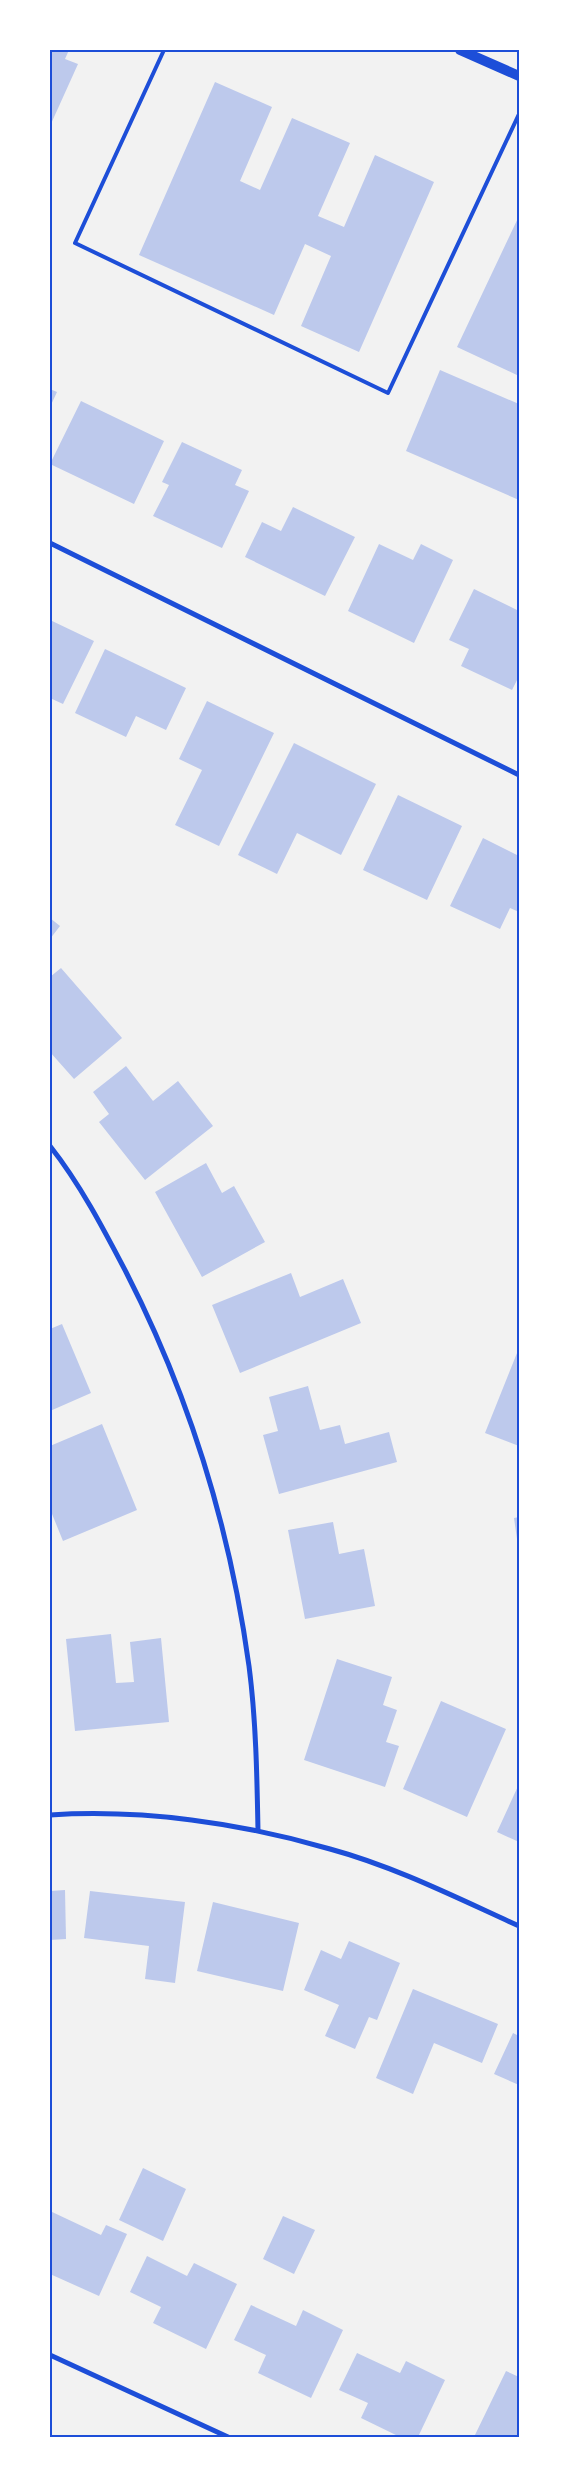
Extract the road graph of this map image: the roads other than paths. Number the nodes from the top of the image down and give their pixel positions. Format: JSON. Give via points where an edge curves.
{"nodes":[{"id":1,"x":164,"y":50,"type":"edge"},
{"id":2,"x":460,"y":50,"type":"edge"},
{"id":3,"x":519,"y":76,"type":"edge"},
{"id":4,"x":519,"y":114,"type":"edge"},
{"id":5,"x":50,"y":543,"type":"edge"},
{"id":6,"x":519,"y":775,"type":"edge"},
{"id":7,"x":50,"y":1146,"type":"edge"},
{"id":8,"x":50,"y":1815,"type":"edge"},
{"id":9,"x":258,"y":1831,"type":"junction"},
{"id":10,"x":519,"y":1926,"type":"edge"},
{"id":11,"x":50,"y":2355,"type":"edge"},
{"id":12,"x":228,"y":2437,"type":"edge"}],
"edges":[{"from":1,"to":4,"type":"lane","via":[[75,243],[388,393]]},
{"from":2,"to":3,"type":"main road"},
{"from":5,"to":6,"type":"street"},
{"from":7,"to":9,"type":"street","via":[[109,1239],[143,1304],[193,1427],[217,1506],[245,1640],[256,1748]]},
{"from":8,"to":9,"type":"street","via":[[167,1817]]},
{"from":9,"to":10,"type":"street","via":[[331,1849],[417,1879]]},
{"from":11,"to":12,"type":"street"}]}
